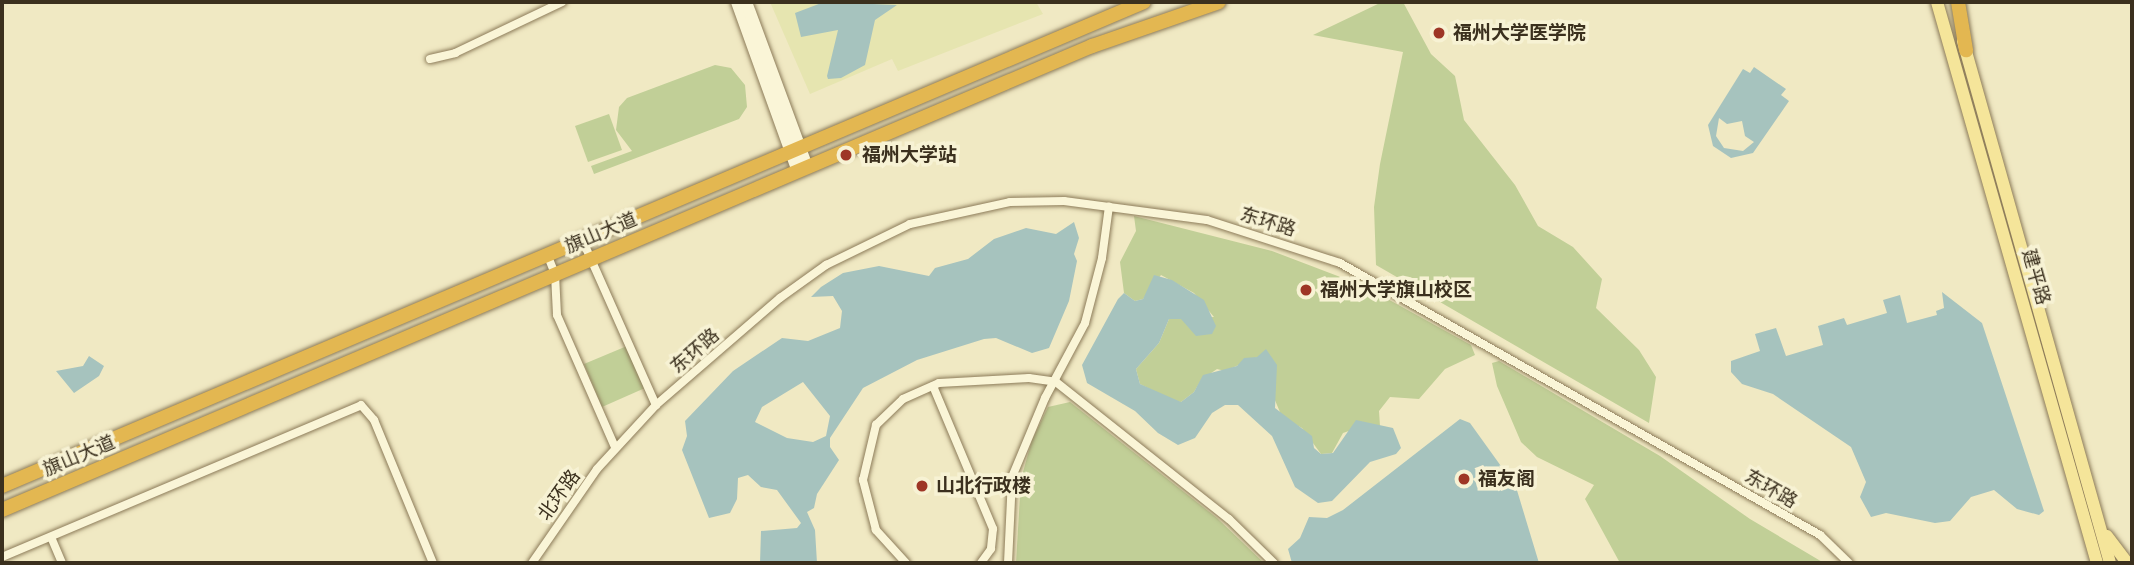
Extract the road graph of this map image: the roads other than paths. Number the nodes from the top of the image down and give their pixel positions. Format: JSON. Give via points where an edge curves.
{"nodes":[{"id":1,"x":562,"y":2,"type":"edge"},
{"id":2,"x":737,"y":2,"type":"edge"},
{"id":3,"x":746,"y":2,"type":"edge"},
{"id":4,"x":1144,"y":2,"type":"edge"},
{"id":5,"x":1219,"y":2,"type":"edge"},
{"id":6,"x":1937,"y":2,"type":"edge"},
{"id":7,"x":1952,"y":2,"type":"edge"},
{"id":8,"x":1958,"y":2,"type":"edge"},
{"id":9,"x":1966,"y":50,"type":"junction"},
{"id":10,"x":430,"y":59,"type":"dead end"},
{"id":11,"x":795,"y":149,"type":"junction"},
{"id":12,"x":803,"y":169,"type":"junction"},
{"id":13,"x":1109,"y":206,"type":"junction"},
{"id":14,"x":582,"y":239,"type":"junction"},
{"id":15,"x":547,"y":254,"type":"junction"},
{"id":16,"x":590,"y":259,"type":"junction"},
{"id":17,"x":555,"y":274,"type":"junction"},
{"id":18,"x":1056,"y":382,"type":"junction"},
{"id":19,"x":933,"y":386,"type":"junction"},
{"id":20,"x":656,"y":405,"type":"junction"},
{"id":21,"x":615,"y":447,"type":"junction"},
{"id":22,"x":2,"y":486,"type":"edge"},
{"id":23,"x":2,"y":510,"type":"edge"},
{"id":24,"x":2105,"y":532,"type":"junction"},
{"id":25,"x":51,"y":537,"type":"junction"},
{"id":26,"x":2,"y":557,"type":"edge"},
{"id":27,"x":2100,"y":561,"type":"edge"},
{"id":28,"x":62,"y":563,"type":"edge"},
{"id":29,"x":433,"y":563,"type":"edge"},
{"id":30,"x":532,"y":563,"type":"edge"},
{"id":31,"x":906,"y":563,"type":"edge"},
{"id":32,"x":981,"y":563,"type":"edge"},
{"id":33,"x":1009,"y":563,"type":"edge"},
{"id":34,"x":1274,"y":563,"type":"edge"},
{"id":35,"x":1849,"y":563,"type":"edge"},
{"id":36,"x":2127,"y":563,"type":"edge"}],
"edges":[{"from":1,"to":10,"type":"street","via":[[455,53]]},
{"from":2,"to":11,"type":"street"},
{"from":3,"to":11,"type":"street"},
{"from":4,"to":11,"type":"highway","name":"旗山大道"},
{"from":5,"to":12,"type":"highway","name":"旗山大道","via":[[1126,32]]},
{"from":6,"to":27,"type":"main road","name":"建平路"},
{"from":7,"to":9,"type":"main road","name":"建平路"},
{"from":8,"to":9,"type":"highway"},
{"from":9,"to":24,"type":"main road","name":"建平路"},
{"from":11,"to":12,"type":"street"},
{"from":11,"to":14,"type":"highway","name":"旗山大道"},
{"from":12,"to":16,"type":"highway","name":"旗山大道"},
{"from":13,"to":18,"type":"street","via":[[1102,258],[1085,323]]},
{"from":13,"to":20,"type":"street","name":"东环路","via":[[1010,202],[910,224],[872,239],[780,298]]},
{"from":13,"to":35,"type":"street","name":"东环路","via":[[1207,220],[1340,263],[1820,535]]},
{"from":14,"to":15,"type":"highway","name":"旗山大道"},
{"from":14,"to":16,"type":"street"},
{"from":15,"to":17,"type":"street"},
{"from":15,"to":22,"type":"highway","name":"旗山大道"},
{"from":16,"to":17,"type":"highway","name":"旗山大道"},
{"from":16,"to":20,"type":"street"},
{"from":17,"to":21,"type":"street","via":[[557,315]]},
{"from":17,"to":23,"type":"highway","name":"旗山大道"},
{"from":18,"to":19,"type":"street","via":[[1028,379]]},
{"from":18,"to":33,"type":"street","via":[[1012,477]]},
{"from":18,"to":34,"type":"street","via":[[1229,519]]},
{"from":19,"to":31,"type":"street","via":[[903,399],[876,425],[863,480],[876,530]]},
{"from":19,"to":32,"type":"street","via":[[993,529],[991,549]]},
{"from":20,"to":21,"type":"street","name":"东环路"},
{"from":21,"to":30,"type":"street","name":"北环路"},
{"from":24,"to":27,"type":"main road","name":"建平路"},
{"from":24,"to":36,"type":"main road"},
{"from":25,"to":26,"type":"street"},
{"from":25,"to":28,"type":"street"},
{"from":25,"to":29,"type":"street","via":[[361,405],[374,420]]}]}
